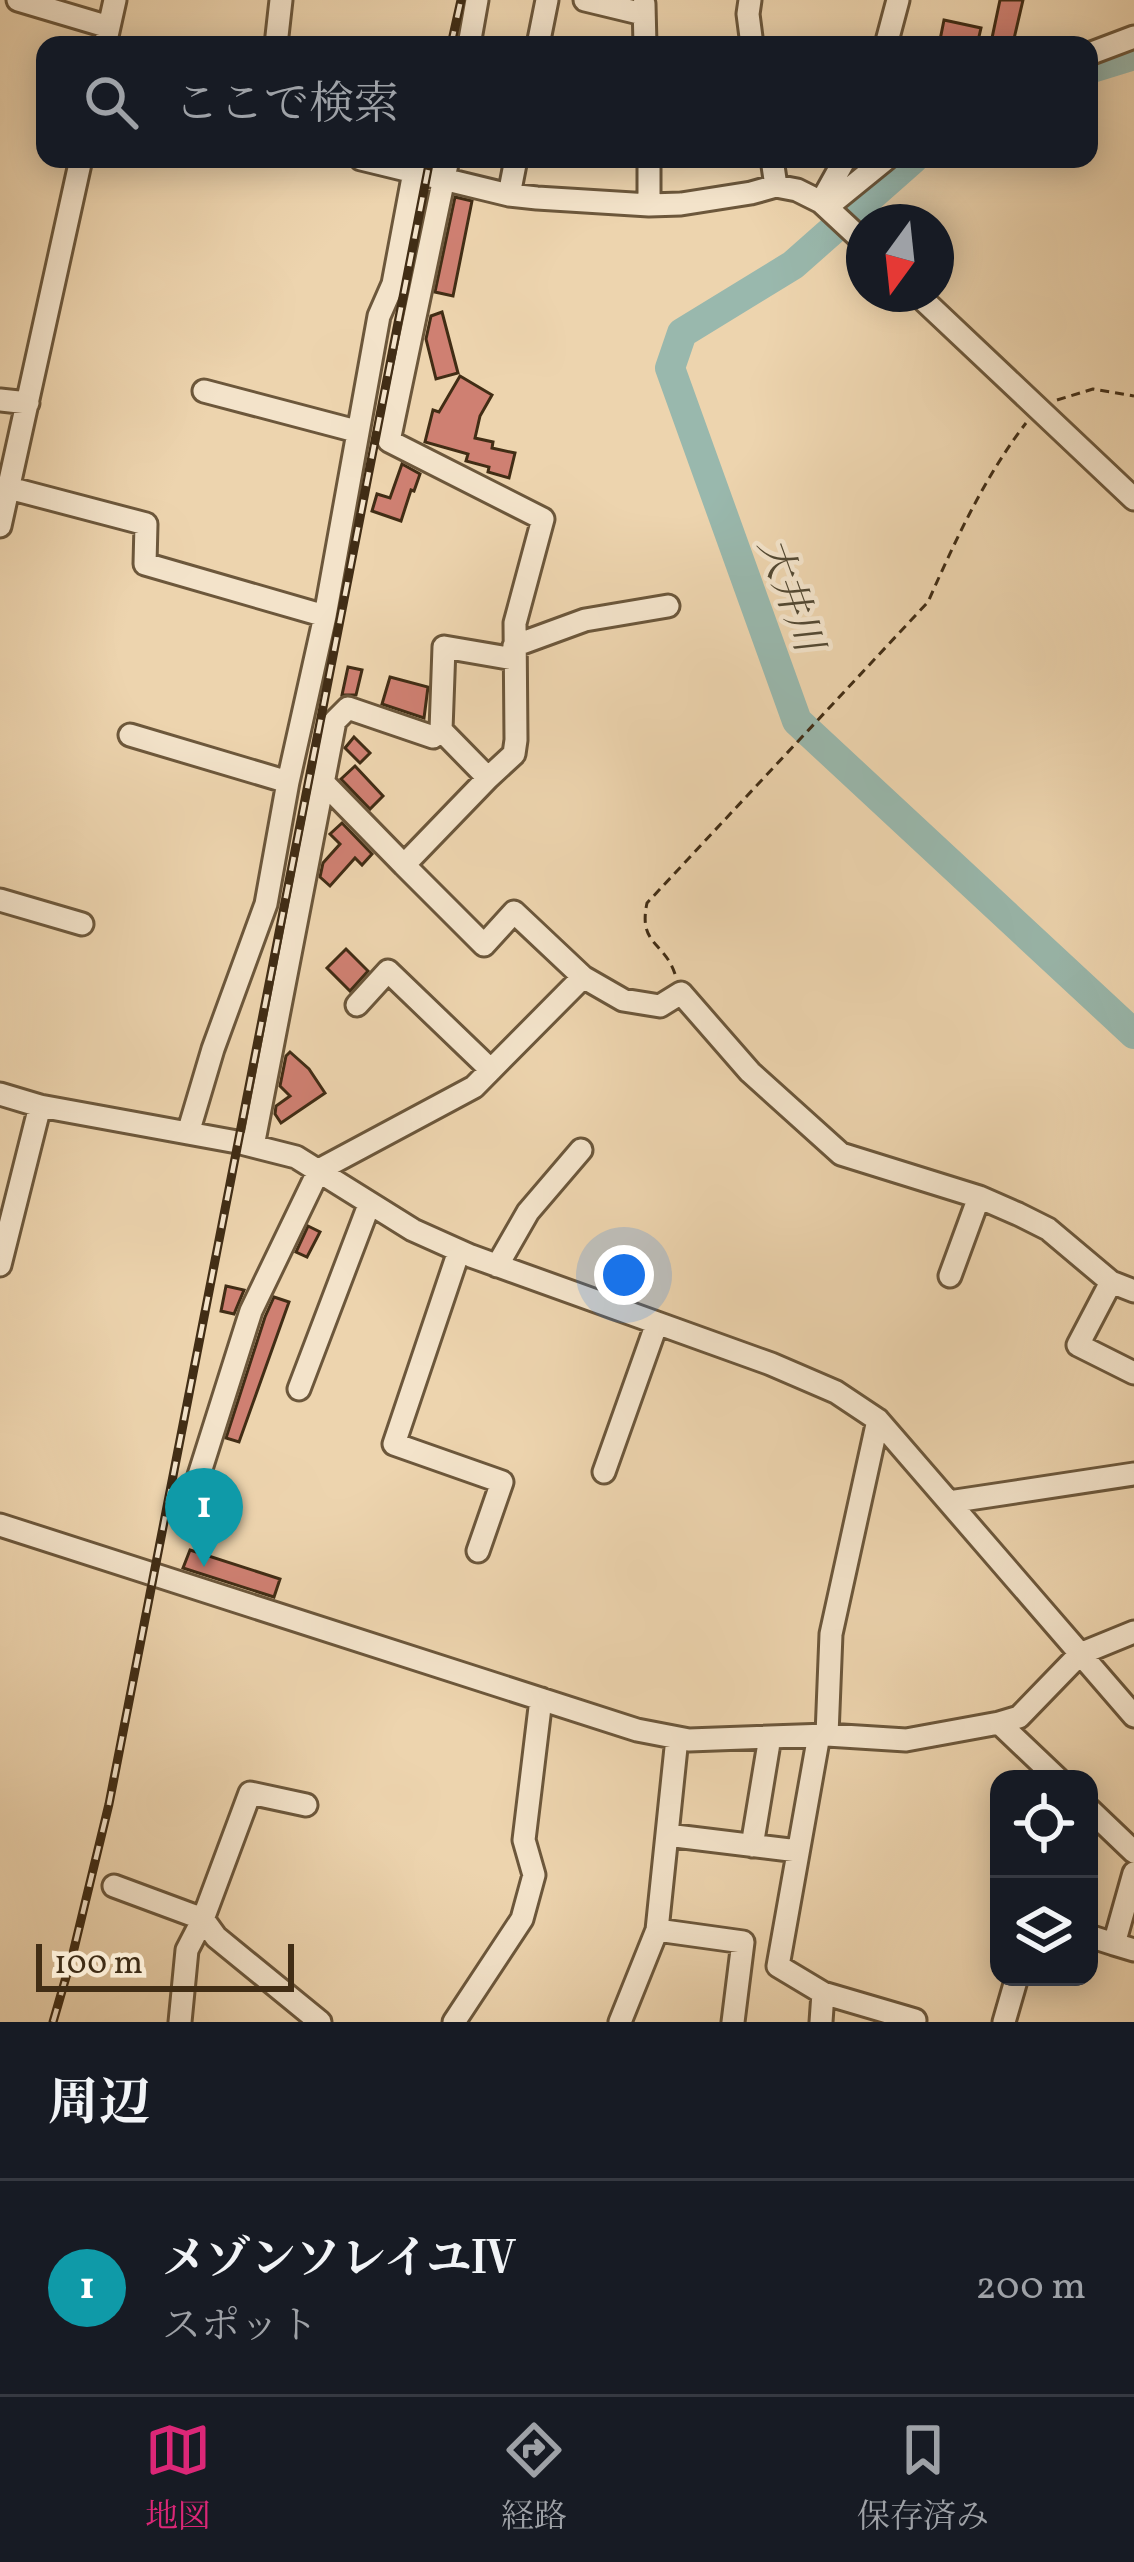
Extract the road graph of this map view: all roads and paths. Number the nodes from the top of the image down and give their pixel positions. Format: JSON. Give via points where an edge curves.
{"nodes":[{"id":1,"x":18,"y":0,"type":"edge"},
{"id":2,"x":115,"y":0,"type":"edge"},
{"id":3,"x":280,"y":0,"type":"edge"},
{"id":4,"x":477,"y":0,"type":"edge"},
{"id":5,"x":547,"y":0,"type":"edge"},
{"id":6,"x":585,"y":0,"type":"edge"},
{"id":7,"x":750,"y":0,"type":"edge"},
{"id":8,"x":898,"y":0,"type":"edge"},
{"id":9,"x":644,"y":7,"type":"edge"},
{"id":10,"x":107,"y":36,"type":"edge"},
{"id":11,"x":277,"y":36,"type":"edge"},
{"id":12,"x":471,"y":36,"type":"edge"},
{"id":13,"x":540,"y":36,"type":"edge"},
{"id":14,"x":751,"y":36,"type":"edge"},
{"id":15,"x":888,"y":36,"type":"edge"},
{"id":16,"x":1134,"y":37,"type":"edge"},
{"id":17,"x":1098,"y":51,"type":"edge"},
{"id":18,"x":79,"y":168,"type":"edge"},
{"id":19,"x":398,"y":168,"type":"edge"},
{"id":20,"x":514,"y":168,"type":"edge"},
{"id":21,"x":649,"y":168,"type":"edge"},
{"id":22,"x":773,"y":168,"type":"edge"},
{"id":23,"x":841,"y":168,"type":"edge"},
{"id":24,"x":875,"y":168,"type":"edge"},
{"id":25,"x":446,"y":169,"type":"edge"},
{"id":26,"x":414,"y":172,"type":"junction"},
{"id":27,"x":776,"y":186,"type":"junction"},
{"id":28,"x":509,"y":195,"type":"junction"},
{"id":29,"x":649,"y":205,"type":"junction"},
{"id":30,"x":826,"y":207,"type":"junction"},
{"id":31,"x":846,"y":225,"type":"edge"},
{"id":32,"x":936,"y":312,"type":"edge"},
{"id":33,"x":204,"y":391,"type":"dead end"},
{"id":34,"x":1134,"y":396,"type":"edge"},
{"id":35,"x":0,"y":400,"type":"edge"},
{"id":36,"x":28,"y":403,"type":"junction"},
{"id":37,"x":1038,"y":410,"type":"junction"},
{"id":38,"x":356,"y":431,"type":"junction"},
{"id":39,"x":8,"y":488,"type":"junction"},
{"id":40,"x":1134,"y":499,"type":"edge"},
{"id":41,"x":0,"y":526,"type":"edge"},
{"id":42,"x":668,"y":607,"type":"dead end"},
{"id":43,"x":325,"y":616,"type":"junction"},
{"id":44,"x":514,"y":653,"type":"junction"},
{"id":45,"x":441,"y":730,"type":"junction"},
{"id":46,"x":130,"y":735,"type":"dead end"},
{"id":47,"x":488,"y":778,"type":"junction"},
{"id":48,"x":288,"y":782,"type":"junction"},
{"id":49,"x":323,"y":782,"type":"junction"},
{"id":50,"x":404,"y":865,"type":"junction"},
{"id":51,"x":0,"y":900,"type":"edge"},
{"id":52,"x":82,"y":923,"type":"dead end"},
{"id":53,"x":583,"y":977,"type":"junction"},
{"id":54,"x":681,"y":993,"type":"junction"},
{"id":55,"x":357,"y":1005,"type":"dead end"},
{"id":56,"x":491,"y":1070,"type":"junction"},
{"id":57,"x":0,"y":1094,"type":"edge"},
{"id":58,"x":40,"y":1106,"type":"junction"},
{"id":59,"x":188,"y":1133,"type":"junction"},
{"id":60,"x":253,"y":1146,"type":"junction"},
{"id":61,"x":581,"y":1150,"type":"dead end"},
{"id":62,"x":319,"y":1170,"type":"junction"},
{"id":63,"x":979,"y":1197,"type":"junction"},
{"id":64,"x":369,"y":1205,"type":"junction"},
{"id":65,"x":459,"y":1251,"type":"junction"},
{"id":66,"x":0,"y":1265,"type":"edge"},
{"id":67,"x":497,"y":1266,"type":"junction"},
{"id":68,"x":950,"y":1276,"type":"dead end"},
{"id":69,"x":1111,"y":1282,"type":"junction"},
{"id":70,"x":1134,"y":1291,"type":"edge"},
{"id":71,"x":657,"y":1323,"type":"junction"},
{"id":72,"x":1134,"y":1373,"type":"edge"},
{"id":73,"x":299,"y":1389,"type":"dead end"},
{"id":74,"x":878,"y":1420,"type":"junction"},
{"id":75,"x":604,"y":1472,"type":"dead end"},
{"id":76,"x":1134,"y":1474,"type":"edge"},
{"id":77,"x":949,"y":1502,"type":"junction"},
{"id":78,"x":188,"y":1510,"type":"dead end"},
{"id":79,"x":0,"y":1525,"type":"edge"},
{"id":80,"x":478,"y":1550,"type":"dead end"},
{"id":81,"x":1134,"y":1632,"type":"edge"},
{"id":82,"x":1080,"y":1654,"type":"junction"},
{"id":83,"x":541,"y":1699,"type":"junction"},
{"id":84,"x":1134,"y":1716,"type":"edge"},
{"id":85,"x":999,"y":1723,"type":"junction"},
{"id":86,"x":823,"y":1735,"type":"junction"},
{"id":87,"x":770,"y":1737,"type":"junction"},
{"id":88,"x":677,"y":1738,"type":"junction"},
{"id":89,"x":1049,"y":1770,"type":"edge"},
{"id":90,"x":306,"y":1805,"type":"dead end"},
{"id":91,"x":1098,"y":1818,"type":"edge"},
{"id":92,"x":667,"y":1835,"type":"junction"},
{"id":93,"x":752,"y":1846,"type":"junction"},
{"id":94,"x":798,"y":1851,"type":"junction"},
{"id":95,"x":1134,"y":1852,"type":"edge"},
{"id":96,"x":1134,"y":1873,"type":"edge"},
{"id":97,"x":114,"y":1886,"type":"dead end"},
{"id":98,"x":202,"y":1919,"type":"junction"},
{"id":99,"x":657,"y":1930,"type":"junction"},
{"id":100,"x":743,"y":1942,"type":"junction"},
{"id":101,"x":782,"y":1947,"type":"junction"},
{"id":102,"x":1124,"y":1947,"type":"edge"},
{"id":103,"x":1014,"y":1986,"type":"edge"},
{"id":104,"x":823,"y":1993,"type":"junction"},
{"id":105,"x":915,"y":2020,"type":"edge"},
{"id":106,"x":180,"y":2022,"type":"edge"},
{"id":107,"x":320,"y":2022,"type":"edge"},
{"id":108,"x":454,"y":2022,"type":"edge"},
{"id":109,"x":620,"y":2022,"type":"edge"},
{"id":110,"x":733,"y":2022,"type":"edge"},
{"id":111,"x":821,"y":2022,"type":"edge"},
{"id":112,"x":1004,"y":2022,"type":"edge"}],
"edges":[{"from":1,"to":10,"type":"street"},
{"from":2,"to":10,"type":"street"},
{"from":3,"to":11,"type":"street"},
{"from":4,"to":12,"type":"street"},
{"from":5,"to":13,"type":"street"},
{"from":6,"to":9,"type":"street"},
{"from":7,"to":14,"type":"street"},
{"from":8,"to":15,"type":"street"},
{"from":16,"to":17,"type":"street"},
{"from":18,"to":36,"type":"street"},
{"from":19,"to":26,"type":"street"},
{"from":20,"to":28,"type":"street"},
{"from":21,"to":29,"type":"street"},
{"from":22,"to":27,"type":"street"},
{"from":23,"to":30,"type":"street"},
{"from":24,"to":30,"type":"street"},
{"from":25,"to":26,"type":"street"},
{"from":25,"to":28,"type":"street"},
{"from":25,"to":44,"type":"street","via":[[389,441],[543,519]]},
{"from":26,"to":38,"type":"street"},
{"from":27,"to":29,"type":"street"},
{"from":27,"to":30,"type":"street"},
{"from":28,"to":29,"type":"street"},
{"from":30,"to":31,"type":"street"},
{"from":32,"to":37,"type":"street"},
{"from":33,"to":38,"type":"street"},
{"from":34,"to":37,"type":"path","via":[[1093,389]]},
{"from":35,"to":36,"type":"street"},
{"from":36,"to":39,"type":"street"},
{"from":37,"to":40,"type":"street"},
{"from":37,"to":54,"type":"path","via":[[1004,451],[928,602],[647,903],[645,932],[673,966]]},
{"from":38,"to":43,"type":"street"},
{"from":39,"to":41,"type":"street"},
{"from":39,"to":43,"type":"street","via":[[146,524],[146,563]]},
{"from":42,"to":44,"type":"street","via":[[586,620]]},
{"from":43,"to":48,"type":"street"},
{"from":44,"to":45,"type":"street","via":[[444,647]]},
{"from":44,"to":47,"type":"street","via":[[514,754]]},
{"from":45,"to":47,"type":"street"},
{"from":45,"to":49,"type":"street","via":[[433,737],[348,708],[335,721]]},
{"from":46,"to":48,"type":"street"},
{"from":47,"to":50,"type":"street"},
{"from":48,"to":59,"type":"street","via":[[266,904]]},
{"from":49,"to":50,"type":"street"},
{"from":49,"to":60,"type":"street"},
{"from":50,"to":53,"type":"street","via":[[484,945],[514,912]]},
{"from":51,"to":52,"type":"street"},
{"from":53,"to":54,"type":"street","via":[[623,1000],[660,1006]]},
{"from":53,"to":56,"type":"street"},
{"from":54,"to":63,"type":"street","via":[[750,1072],[841,1154]]},
{"from":55,"to":56,"type":"street","via":[[388,971]]},
{"from":56,"to":62,"type":"street","via":[[474,1087]]},
{"from":57,"to":58,"type":"street"},
{"from":58,"to":59,"type":"street"},
{"from":58,"to":66,"type":"street"},
{"from":59,"to":60,"type":"street"},
{"from":60,"to":62,"type":"street"},
{"from":61,"to":67,"type":"street","via":[[528,1212]]},
{"from":62,"to":64,"type":"street"},
{"from":62,"to":78,"type":"street","via":[[251,1311]]},
{"from":63,"to":68,"type":"street"},
{"from":63,"to":69,"type":"street","via":[[1048,1229]]},
{"from":64,"to":65,"type":"street"},
{"from":64,"to":73,"type":"street"},
{"from":65,"to":67,"type":"street"},
{"from":65,"to":80,"type":"street","via":[[394,1444],[502,1483]]},
{"from":67,"to":71,"type":"street"},
{"from":69,"to":70,"type":"street"},
{"from":69,"to":72,"type":"street","via":[[1078,1345]]},
{"from":71,"to":74,"type":"street","via":[[836,1392]]},
{"from":71,"to":75,"type":"street"},
{"from":74,"to":77,"type":"street"},
{"from":74,"to":86,"type":"street","via":[[831,1634]]},
{"from":76,"to":77,"type":"street"},
{"from":77,"to":82,"type":"street"},
{"from":79,"to":83,"type":"street"},
{"from":81,"to":82,"type":"street"},
{"from":82,"to":84,"type":"street"},
{"from":82,"to":85,"type":"street","via":[[1019,1717]]},
{"from":83,"to":88,"type":"street"},
{"from":83,"to":108,"type":"street","via":[[524,1840],[534,1875],[522,1919]]},
{"from":85,"to":86,"type":"street","via":[[906,1740]]},
{"from":85,"to":89,"type":"street"},
{"from":86,"to":87,"type":"street"},
{"from":86,"to":94,"type":"street"},
{"from":87,"to":88,"type":"street"},
{"from":87,"to":93,"type":"street"},
{"from":88,"to":92,"type":"street"},
{"from":90,"to":98,"type":"street","via":[[250,1793]]},
{"from":91,"to":95,"type":"street"},
{"from":92,"to":93,"type":"street"},
{"from":92,"to":99,"type":"street"},
{"from":93,"to":94,"type":"street"},
{"from":94,"to":101,"type":"street"},
{"from":96,"to":102,"type":"street"},
{"from":97,"to":98,"type":"street"},
{"from":98,"to":106,"type":"street","via":[[187,1950]]},
{"from":98,"to":107,"type":"street"},
{"from":99,"to":100,"type":"street"},
{"from":99,"to":109,"type":"street"},
{"from":100,"to":101,"type":"street"},
{"from":100,"to":110,"type":"street"},
{"from":101,"to":104,"type":"street","via":[[778,1966]]},
{"from":103,"to":112,"type":"street"},
{"from":104,"to":105,"type":"street"},
{"from":104,"to":111,"type":"street"}]}
